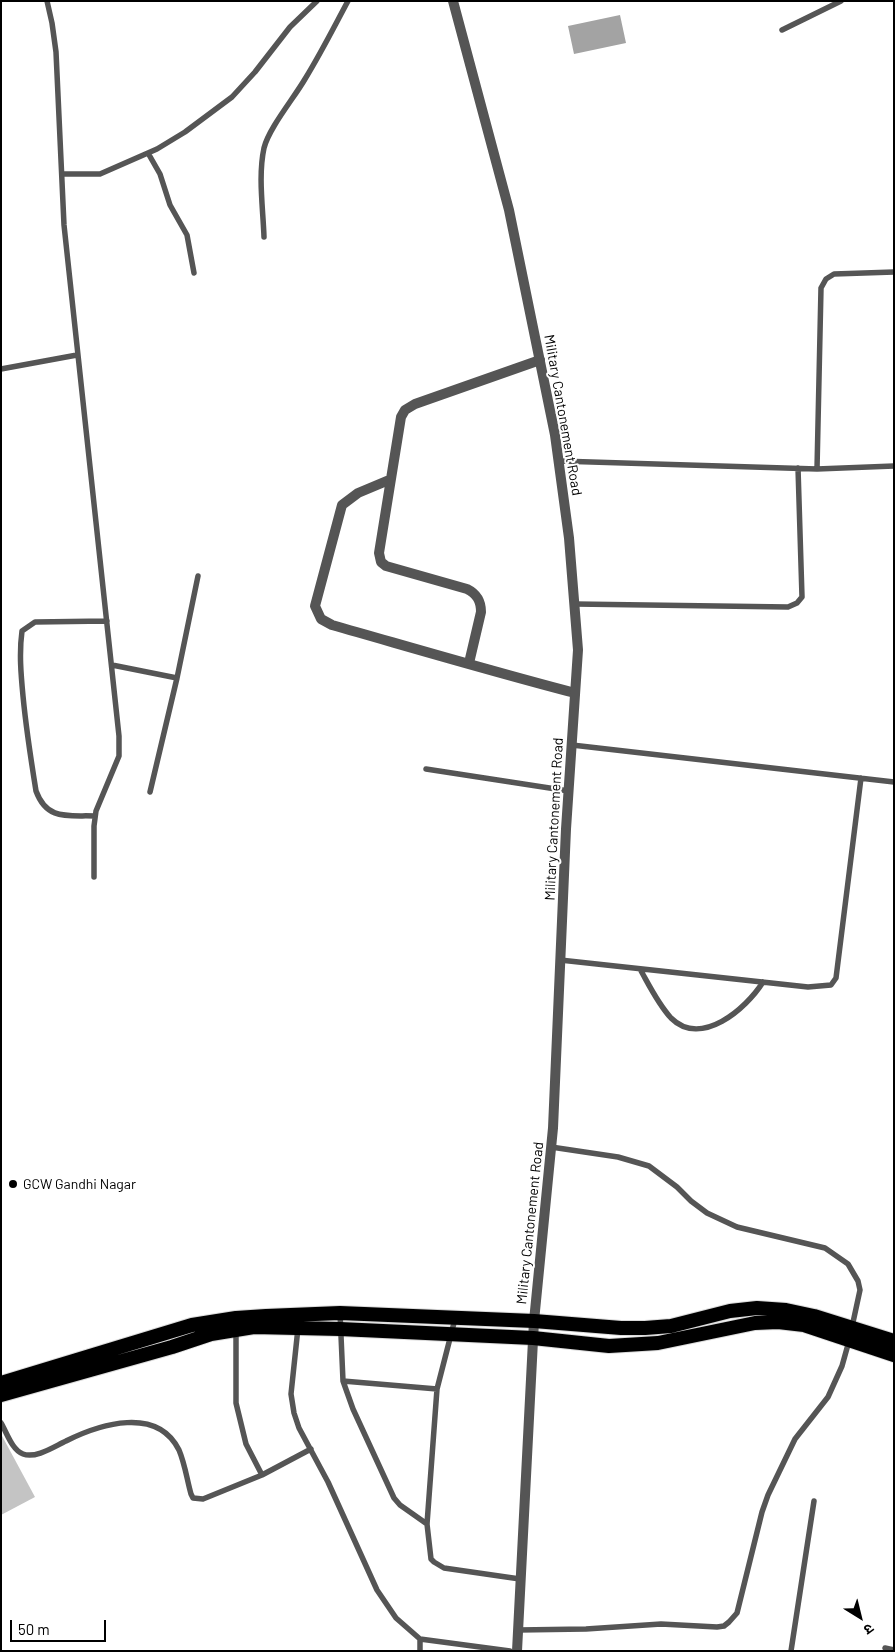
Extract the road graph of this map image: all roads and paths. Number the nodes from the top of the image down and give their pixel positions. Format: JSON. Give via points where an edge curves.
{"nodes":[{"id":1,"x":47,"y":1,"type":"edge"},
{"id":2,"x":317,"y":1,"type":"edge"},
{"id":3,"x":348,"y":1,"type":"edge"},
{"id":4,"x":453,"y":1,"type":"edge"},
{"id":5,"x":841,"y":1,"type":"edge"},
{"id":6,"x":782,"y":30,"type":"dead end"},
{"id":7,"x":148,"y":153,"type":"junction"},
{"id":8,"x":62,"y":174,"type":"junction"},
{"id":9,"x":264,"y":237,"type":"dead end"},
{"id":10,"x":894,"y":272,"type":"edge"},
{"id":11,"x":194,"y":273,"type":"dead end"},
{"id":12,"x":77,"y":355,"type":"junction"},
{"id":13,"x":540,"y":360,"type":"junction"},
{"id":14,"x":1,"y":369,"type":"edge"},
{"id":15,"x":559,"y":461,"type":"junction"},
{"id":16,"x":894,"y":466,"type":"edge"},
{"id":17,"x":798,"y":468,"type":"junction"},
{"id":18,"x":817,"y":469,"type":"junction"},
{"id":19,"x":390,"y":480,"type":"junction"},
{"id":20,"x":198,"y":576,"type":"dead end"},
{"id":21,"x":574,"y":604,"type":"junction"},
{"id":22,"x":107,"y":621,"type":"junction"},
{"id":23,"x":468,"y":663,"type":"junction"},
{"id":24,"x":112,"y":665,"type":"junction"},
{"id":25,"x":177,"y":678,"type":"junction"},
{"id":26,"x":575,"y":693,"type":"junction"},
{"id":27,"x":572,"y":745,"type":"junction"},
{"id":28,"x":426,"y":769,"type":"dead end"},
{"id":29,"x":861,"y":778,"type":"junction"},
{"id":30,"x":894,"y":782,"type":"edge"},
{"id":31,"x":569,"y":791,"type":"junction"},
{"id":32,"x":150,"y":792,"type":"dead end"},
{"id":33,"x":95,"y":816,"type":"junction"},
{"id":34,"x":94,"y":877,"type":"dead end"},
{"id":35,"x":560,"y":960,"type":"junction"},
{"id":36,"x":640,"y":969,"type":"junction"},
{"id":37,"x":763,"y":982,"type":"junction"},
{"id":38,"x":551,"y":1147,"type":"junction"},
{"id":39,"x":340,"y":1312,"type":"junction"},
{"id":40,"x":455,"y":1318,"type":"junction"},
{"id":41,"x":298,"y":1321,"type":"junction"},
{"id":42,"x":534,"y":1321,"type":"junction"},
{"id":43,"x":236,"y":1323,"type":"junction"},
{"id":44,"x":340,"y":1329,"type":"junction"},
{"id":45,"x":851,"y":1333,"type":"junction"},
{"id":46,"x":451,"y":1334,"type":"junction"},
{"id":47,"x":532,"y":1338,"type":"junction"},
{"id":48,"x":894,"y":1341,"type":"edge"},
{"id":49,"x":894,"y":1354,"type":"edge"},
{"id":50,"x":343,"y":1381,"type":"junction"},
{"id":51,"x":1,"y":1383,"type":"edge"},
{"id":52,"x":437,"y":1389,"type":"junction"},
{"id":53,"x":1,"y":1395,"type":"edge"},
{"id":54,"x":1,"y":1424,"type":"edge"},
{"id":55,"x":311,"y":1449,"type":"junction"},
{"id":56,"x":262,"y":1475,"type":"junction"},
{"id":57,"x":814,"y":1501,"type":"dead end"},
{"id":58,"x":427,"y":1524,"type":"junction"},
{"id":59,"x":520,"y":1579,"type":"junction"},
{"id":60,"x":518,"y":1630,"type":"junction"},
{"id":61,"x":420,"y":1639,"type":"junction"},
{"id":62,"x":885,"y":1648,"type":"dead end"},
{"id":63,"x":894,"y":1650,"type":"edge"},
{"id":64,"x":420,"y":1651,"type":"edge"},
{"id":65,"x":510,"y":1651,"type":"edge"},
{"id":66,"x":517,"y":1651,"type":"edge"},
{"id":67,"x":792,"y":1651,"type":"edge"}],
"edges":[{"from":1,"to":8,"type":"lane","via":[[56,52]]},
{"from":2,"to":7,"type":"lane","via":[[290,27],[232,97],[185,132]]},
{"from":3,"to":9,"type":"lane","via":[[265,146],[262,160]]},
{"from":4,"to":13,"type":"street","name":"Military Cantonement Road","via":[[509,210]]},
{"from":5,"to":6,"type":"lane"},
{"from":7,"to":8,"type":"lane","via":[[100,174]]},
{"from":7,"to":11,"type":"lane","via":[[186,235]]},
{"from":8,"to":12,"type":"lane"},
{"from":10,"to":18,"type":"lane","via":[[834,274],[821,288]]},
{"from":12,"to":14,"type":"lane"},
{"from":12,"to":22,"type":"lane"},
{"from":13,"to":15,"type":"street","name":"Military Cantonement Road"},
{"from":13,"to":19,"type":"street","via":[[408,407],[401,417]]},
{"from":15,"to":17,"type":"lane"},
{"from":15,"to":21,"type":"street","name":"Military Cantonement Road"},
{"from":16,"to":18,"type":"lane"},
{"from":17,"to":18,"type":"lane"},
{"from":17,"to":21,"type":"lane","via":[[802,597],[797,603],[788,607]]},
{"from":19,"to":23,"type":"street","via":[[380,558],[386,566],[474,592],[481,612]]},
{"from":19,"to":23,"type":"street","via":[[358,493],[342,505],[316,611],[321,619],[332,625]]},
{"from":20,"to":25,"type":"lane"},
{"from":21,"to":26,"type":"street","name":"Military Cantonement Road","via":[[578,650]]},
{"from":22,"to":24,"type":"lane"},
{"from":22,"to":33,"type":"lane","via":[[35,622],[22,631],[20,642],[26,726],[39,799],[51,812],[66,816]]},
{"from":23,"to":26,"type":"street"},
{"from":24,"to":25,"type":"lane"},
{"from":24,"to":33,"type":"lane","via":[[119,756]]},
{"from":25,"to":32,"type":"lane"},
{"from":26,"to":27,"type":"street","name":"Military Cantonement Road"},
{"from":27,"to":29,"type":"lane"},
{"from":27,"to":31,"type":"street","name":"Military Cantonement Road"},
{"from":28,"to":31,"type":"lane"},
{"from":29,"to":30,"type":"lane"},
{"from":29,"to":37,"type":"lane","via":[[836,978],[828,987]]},
{"from":31,"to":35,"type":"street","name":"Military Cantonement Road"},
{"from":33,"to":34,"type":"lane"},
{"from":35,"to":36,"type":"lane"},
{"from":35,"to":38,"type":"street","name":"Military Cantonement Road"},
{"from":36,"to":37,"type":"lane"},
{"from":36,"to":37,"type":"lane","via":[[671,1017],[689,1028],[719,1023],[731,1016]]},
{"from":38,"to":42,"type":"street","name":"Military Cantonement Road"},
{"from":38,"to":45,"type":"lane","via":[[618,1157],[649,1166],[707,1214],[737,1227],[825,1248],[848,1264],[858,1281],[860,1290]]},
{"from":39,"to":40,"type":"highway"},
{"from":39,"to":41,"type":"highway"},
{"from":39,"to":44,"type":"lane"},
{"from":40,"to":42,"type":"highway"},
{"from":40,"to":46,"type":"lane"},
{"from":41,"to":43,"type":"highway"},
{"from":41,"to":44,"type":"highway"},
{"from":41,"to":55,"type":"lane","via":[[291,1394],[299,1428]]},
{"from":42,"to":45,"type":"highway","via":[[645,1328],[671,1326],[730,1311],[757,1308],[786,1310]]},
{"from":42,"to":47,"type":"street","name":"Military Cantonement Road"},
{"from":43,"to":51,"type":"highway","via":[[192,1325]]},
{"from":43,"to":53,"type":"highway","via":[[162,1350]]},
{"from":43,"to":56,"type":"lane","via":[[236,1403],[246,1444]]},
{"from":44,"to":46,"type":"highway"},
{"from":44,"to":50,"type":"lane"},
{"from":45,"to":47,"type":"highway","via":[[778,1322],[755,1322],[634,1346]]},
{"from":45,"to":48,"type":"highway"},
{"from":45,"to":49,"type":"highway"},
{"from":45,"to":60,"type":"lane","via":[[842,1366],[828,1397],[796,1439],[768,1495],[740,1605],[729,1622],[717,1627],[661,1624]]},
{"from":46,"to":47,"type":"highway"},
{"from":46,"to":52,"type":"lane"},
{"from":47,"to":59,"type":"street","name":"Military Cantonement Road"},
{"from":50,"to":52,"type":"lane"},
{"from":50,"to":58,"type":"lane","via":[[394,1498]]},
{"from":52,"to":58,"type":"lane"},
{"from":54,"to":56,"type":"lane","via":[[16,1449],[29,1456],[83,1432],[130,1422],[147,1423],[169,1436],[178,1449],[191,1494],[198,1499]]},
{"from":55,"to":56,"type":"lane"},
{"from":55,"to":61,"type":"lane","via":[[377,1590],[396,1618]]},
{"from":57,"to":67,"type":"lane"},
{"from":58,"to":59,"type":"lane","via":[[431,1559],[437,1564],[444,1568]]},
{"from":59,"to":60,"type":"street","name":"Military Cantonement Road"},
{"from":60,"to":66,"type":"street","name":"Military Cantonement Road"},
{"from":61,"to":64,"type":"lane"},
{"from":61,"to":65,"type":"lane"},
{"from":62,"to":63,"type":"lane"}]}
